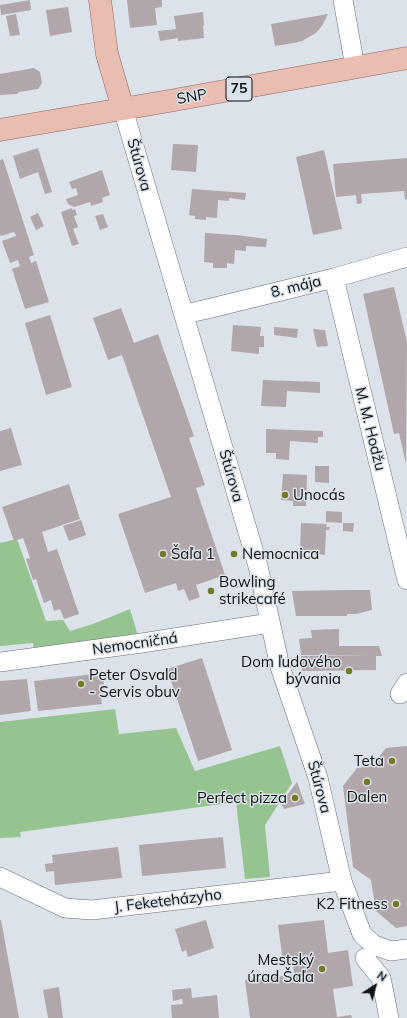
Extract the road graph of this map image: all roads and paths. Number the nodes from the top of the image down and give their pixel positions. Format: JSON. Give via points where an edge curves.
{"nodes":[{"id":1,"x":100,"y":0,"type":"edge"},
{"id":2,"x":343,"y":0,"type":"edge"},
{"id":3,"x":407,"y":58,"type":"edge"},
{"id":4,"x":355,"y":67,"type":"junction"},
{"id":5,"x":123,"y":109,"type":"junction"},
{"id":6,"x":0,"y":130,"type":"edge"},
{"id":7,"x":407,"y":257,"type":"edge"},
{"id":8,"x":334,"y":278,"type":"junction"},
{"id":9,"x":184,"y":314,"type":"junction"},
{"id":10,"x":407,"y":580,"type":"edge"},
{"id":11,"x":270,"y":623,"type":"junction"},
{"id":12,"x":0,"y":662,"type":"edge"},
{"id":13,"x":0,"y":877,"type":"edge"},
{"id":14,"x":342,"y":880,"type":"junction"},
{"id":15,"x":407,"y":949,"type":"edge"},
{"id":16,"x":370,"y":952,"type":"junction"},
{"id":17,"x":389,"y":1018,"type":"edge"}],
"edges":[{"from":1,"to":5,"type":"main road","name":"Štúrova","via":[[107,54]]},
{"from":2,"to":4,"type":"street"},
{"from":3,"to":4,"type":"main road","name":"SNP","number":"75"},
{"from":4,"to":5,"type":"main road","name":"SNP","number":"75"},
{"from":5,"to":6,"type":"main road","name":"SNP","number":"75"},
{"from":5,"to":9,"type":"street","name":"Štúrova"},
{"from":7,"to":8,"type":"street","name":"8. mája"},
{"from":8,"to":9,"type":"street","name":"8. mája"},
{"from":8,"to":10,"type":"street","name":"M. M. Hodžu"},
{"from":9,"to":11,"type":"street","name":"Štúrova","via":[[258,566]]},
{"from":11,"to":12,"type":"street","name":"Nemocničná"},
{"from":11,"to":14,"type":"street","name":"Štúrova","via":[[280,667],[318,778]]},
{"from":13,"to":14,"type":"street","name":"J. Feketeházyho","via":[[65,908],[92,910]]},
{"from":14,"to":16,"type":"street","name":"Štúrova"},
{"from":15,"to":16,"type":"street"},
{"from":16,"to":17,"type":"street","name":"Štúrova","via":[[381,978]]}]}
